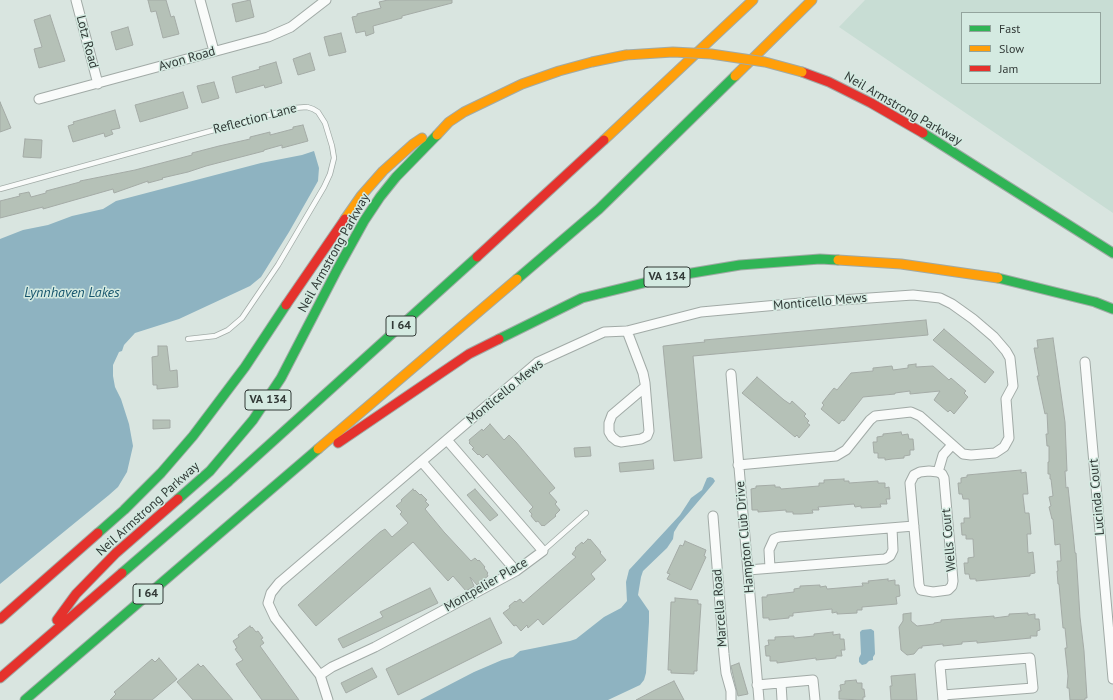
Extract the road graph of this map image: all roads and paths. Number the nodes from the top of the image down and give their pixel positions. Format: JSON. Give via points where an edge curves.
{"nodes":[{"id":1,"x":76,"y":0,"type":"edge"},
{"id":2,"x":200,"y":0,"type":"edge"},
{"id":3,"x":753,"y":0,"type":"edge"},
{"id":4,"x":812,"y":0,"type":"edge"},
{"id":5,"x":324,"y":1,"type":"edge"},
{"id":6,"x":214,"y":51,"type":"junction"},
{"id":7,"x":98,"y":84,"type":"junction"},
{"id":8,"x":39,"y":99,"type":"dead end"},
{"id":9,"x":449,"y":122,"type":"junction"},
{"id":10,"x":0,"y":189,"type":"edge"},
{"id":11,"x":1113,"y":253,"type":"edge"},
{"id":12,"x":1113,"y":309,"type":"edge"},
{"id":13,"x":628,"y":331,"type":"junction"},
{"id":14,"x":188,"y":339,"type":"dead end"},
{"id":15,"x":1085,"y":362,"type":"dead end"},
{"id":16,"x":731,"y":374,"type":"dead end"},
{"id":17,"x":645,"y":387,"type":"junction"},
{"id":18,"x":447,"y":440,"type":"junction"},
{"id":19,"x":952,"y":445,"type":"junction"},
{"id":20,"x":422,"y":462,"type":"junction"},
{"id":21,"x":738,"y":465,"type":"junction"},
{"id":22,"x":938,"y":472,"type":"junction"},
{"id":23,"x":272,"y":488,"type":"junction"},
{"id":24,"x":586,"y":513,"type":"dead end"},
{"id":25,"x":713,"y":516,"type":"dead end"},
{"id":26,"x":914,"y":526,"type":"junction"},
{"id":27,"x":892,"y":528,"type":"junction"},
{"id":28,"x":543,"y":550,"type":"junction"},
{"id":29,"x":770,"y":568,"type":"junction"},
{"id":30,"x":748,"y":570,"type":"junction"},
{"id":31,"x":516,"y":571,"type":"junction"},
{"id":32,"x":0,"y":619,"type":"edge"},
{"id":33,"x":41,"y":643,"type":"junction"},
{"id":34,"x":320,"y":675,"type":"junction"},
{"id":35,"x":0,"y":678,"type":"edge"},
{"id":36,"x":1113,"y":679,"type":"edge"},
{"id":37,"x":781,"y":683,"type":"junction"},
{"id":38,"x":757,"y":685,"type":"junction"},
{"id":39,"x":943,"y":698,"type":"edge"},
{"id":40,"x":25,"y":700,"type":"edge"},
{"id":41,"x":328,"y":700,"type":"edge"},
{"id":42,"x":731,"y":700,"type":"edge"},
{"id":43,"x":759,"y":700,"type":"edge"},
{"id":44,"x":782,"y":700,"type":"edge"},
{"id":45,"x":814,"y":700,"type":"edge"}],
"edges":[{"from":1,"to":7,"type":"street","name":"Lotz Road"},
{"from":2,"to":6,"type":"street"},
{"from":3,"to":33,"type":"highway","number":"I 64","via":[[560,182],[229,482]]},
{"from":4,"to":23,"type":"highway","number":"I 64","via":[[599,209]]},
{"from":5,"to":6,"type":"street","name":"Avon Road","via":[[302,20],[279,33]]},
{"from":6,"to":7,"type":"street","name":"Avon Road"},
{"from":7,"to":8,"type":"street","name":"Avon Road"},
{"from":9,"to":11,"type":"highway","name":"Neil Armstrong Parkway","number":"VA 134","bridge":true,"via":[[522,84],[566,69],[626,55],[673,52],[711,54],[765,62],[829,82],[871,102]]},
{"from":9,"to":32,"type":"highway","via":[[413,144],[383,171],[361,196],[245,367],[193,436],[161,473],[124,510]]},
{"from":9,"to":33,"type":"highway","name":"Neil Armstrong Parkway","number":"VA 134","via":[[396,176],[364,220],[281,378],[253,420],[210,471],[116,554],[76,594]]},
{"from":10,"to":14,"type":"lane","name":"Reflection Lane","via":[[294,108],[307,107],[318,112],[325,123],[334,158],[324,187],[278,266],[242,318],[228,330],[215,336]]},
{"from":12,"to":23,"type":"highway","number":"VA 134","via":[[996,276],[902,264],[820,259],[740,265],[668,276],[582,298],[469,354]]},
{"from":13,"to":17,"type":"street","via":[[643,373]]},
{"from":13,"to":18,"type":"street","name":"Monticello Mews","via":[[604,332],[538,362]]},
{"from":13,"to":19,"type":"street","name":"Monticello Mews","via":[[701,312],[913,295],[940,298],[973,319],[1001,344],[1010,358],[1013,386],[1006,399],[1009,440],[1004,447],[995,453],[968,455],[961,453]]},
{"from":15,"to":36,"type":"street","name":"Lucinda Court"},
{"from":16,"to":21,"type":"street","name":"Hampton Club Drive"},
{"from":17,"to":17,"type":"street","via":[[649,431],[647,436],[636,440],[617,441],[609,432],[612,415]]},
{"from":18,"to":20,"type":"street","name":"Monticello Mews"},
{"from":18,"to":28,"type":"street","name":"Montpelier Place"},
{"from":19,"to":21,"type":"street","via":[[920,416],[911,412],[875,416],[846,450],[836,456]]},
{"from":19,"to":22,"type":"street","via":[[942,458]]},
{"from":20,"to":31,"type":"street"},
{"from":20,"to":34,"type":"street","name":"Monticello Mews","via":[[279,583],[271,593],[268,603],[275,618]]},
{"from":21,"to":30,"type":"street","name":"Hampton Club Drive"},
{"from":22,"to":26,"type":"street","name":"Wells Court","via":[[920,472],[910,480]]},
{"from":22,"to":26,"type":"street","name":"Wells Court","via":[[944,480],[952,573],[952,584],[948,590],[928,592],[919,587]]},
{"from":23,"to":40,"type":"highway","number":"I 64"},
{"from":24,"to":28,"type":"lane"},
{"from":25,"to":42,"type":"street","name":"Marcella Road","via":[[724,654]]},
{"from":26,"to":27,"type":"street"},
{"from":27,"to":29,"type":"street","via":[[779,537],[772,542],[769,550]]},
{"from":27,"to":29,"type":"street","via":[[893,550],[888,558]]},
{"from":28,"to":31,"type":"street","name":"Montpelier Place"},
{"from":29,"to":30,"type":"street"},
{"from":30,"to":38,"type":"street","name":"Hampton Club Drive"},
{"from":31,"to":34,"type":"street","name":"Montpelier Place"},
{"from":33,"to":35,"type":"highway","number":"I 64"},
{"from":34,"to":41,"type":"street","name":"Monticello Mews"},
{"from":37,"to":38,"type":"street"},
{"from":37,"to":44,"type":"street"},
{"from":37,"to":45,"type":"street","via":[[813,680]]},
{"from":38,"to":43,"type":"street","name":"Hampton Club Drive"},
{"from":39,"to":39,"type":"street","via":[[940,665],[1030,658],[1033,688]]}]}
